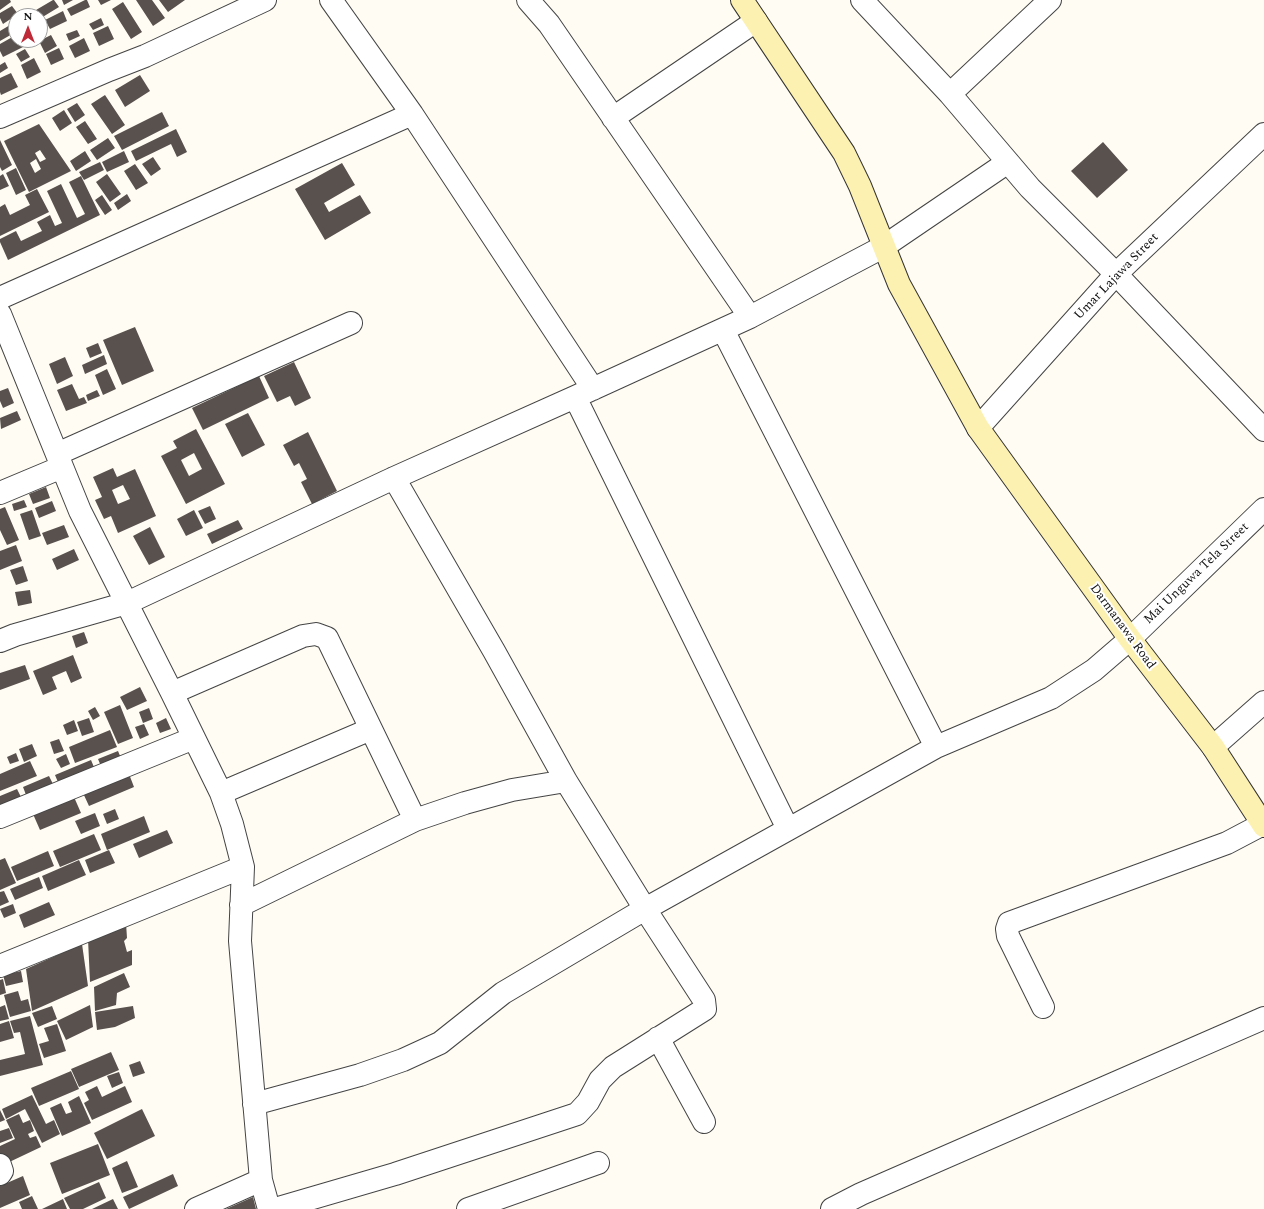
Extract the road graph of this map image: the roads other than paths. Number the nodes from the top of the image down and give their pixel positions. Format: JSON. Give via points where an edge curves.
{"nodes":[{"id":1,"x":331,"y":0,"type":"edge"},
{"id":2,"x":528,"y":0,"type":"edge"},
{"id":3,"x":742,"y":0,"type":"edge"},
{"id":4,"x":862,"y":0,"type":"edge"},
{"id":5,"x":1050,"y":0,"type":"edge"},
{"id":6,"x":259,"y":1,"type":"edge"},
{"id":7,"x":756,"y":21,"type":"junction"},
{"id":8,"x":950,"y":94,"type":"junction"},
{"id":9,"x":412,"y":114,"type":"junction"},
{"id":10,"x":0,"y":117,"type":"edge"},
{"id":11,"x":613,"y":118,"type":"junction"},
{"id":12,"x":1264,"y":134,"type":"edge"},
{"id":13,"x":1008,"y":162,"type":"junction"},
{"id":14,"x":883,"y":247,"type":"junction"},
{"id":15,"x":1116,"y":274,"type":"junction"},
{"id":16,"x":0,"y":298,"type":"edge"},
{"id":17,"x":0,"y":314,"type":"edge"},
{"id":18,"x":750,"y":317,"type":"junction"},
{"id":19,"x":351,"y":322,"type":"dead end"},
{"id":20,"x":723,"y":330,"type":"junction"},
{"id":21,"x":8,"y":357,"type":"edge"},
{"id":22,"x":584,"y":393,"type":"junction"},
{"id":23,"x":978,"y":428,"type":"junction"},
{"id":24,"x":1264,"y":430,"type":"edge"},
{"id":25,"x":60,"y":461,"type":"junction"},
{"id":26,"x":394,"y":478,"type":"junction"},
{"id":27,"x":0,"y":493,"type":"edge"},
{"id":28,"x":1264,"y":509,"type":"edge"},
{"id":29,"x":127,"y":603,"type":"junction"},
{"id":30,"x":1130,"y":639,"type":"junction"},
{"id":31,"x":0,"y":641,"type":"edge"},
{"id":32,"x":172,"y":693,"type":"junction"},
{"id":33,"x":1264,"y":702,"type":"edge"},
{"id":34,"x":371,"y":729,"type":"junction"},
{"id":35,"x":194,"y":738,"type":"junction"},
{"id":36,"x":936,"y":747,"type":"junction"},
{"id":37,"x":1213,"y":747,"type":"junction"},
{"id":38,"x":566,"y":781,"type":"junction"},
{"id":39,"x":220,"y":793,"type":"junction"},
{"id":40,"x":0,"y":817,"type":"edge"},
{"id":41,"x":415,"y":820,"type":"junction"},
{"id":42,"x":1263,"y":825,"type":"edge"},
{"id":43,"x":788,"y":829,"type":"junction"},
{"id":44,"x":243,"y":867,"type":"junction"},
{"id":45,"x":241,"y":905,"type":"junction"},
{"id":46,"x":645,"y":909,"type":"junction"},
{"id":47,"x":0,"y":966,"type":"edge"},
{"id":48,"x":1043,"y":1007,"type":"dead end"},
{"id":49,"x":1264,"y":1018,"type":"edge"},
{"id":50,"x":658,"y":1038,"type":"junction"},
{"id":51,"x":254,"y":1104,"type":"junction"},
{"id":52,"x":704,"y":1122,"type":"dead end"},
{"id":53,"x":598,"y":1164,"type":"dead end"},
{"id":54,"x":0,"y":1165,"type":"edge"},
{"id":55,"x":0,"y":1174,"type":"edge"},
{"id":56,"x":261,"y":1180,"type":"junction"},
{"id":57,"x":196,"y":1209,"type":"edge"},
{"id":58,"x":269,"y":1209,"type":"edge"},
{"id":59,"x":275,"y":1209,"type":"edge"},
{"id":60,"x":468,"y":1209,"type":"edge"},
{"id":61,"x":832,"y":1209,"type":"edge"}],
"edges":[{"from":1,"to":9,"type":"street"},
{"from":2,"to":11,"type":"street","via":[[549,24]]},
{"from":3,"to":7,"type":"street","name":"Darmanawa Road"},
{"from":4,"to":8,"type":"street"},
{"from":5,"to":8,"type":"street"},
{"from":6,"to":10,"type":"street","via":[[145,56]]},
{"from":7,"to":11,"type":"street"},
{"from":7,"to":14,"type":"street","name":"Darmanawa Road","via":[[844,154],[860,186]]},
{"from":8,"to":13,"type":"street"},
{"from":9,"to":16,"type":"street"},
{"from":9,"to":22,"type":"street"},
{"from":11,"to":18,"type":"street"},
{"from":12,"to":15,"type":"street","name":"Umar Lajawa Street"},
{"from":13,"to":14,"type":"street"},
{"from":13,"to":15,"type":"street","via":[[1030,188]]},
{"from":14,"to":18,"type":"street"},
{"from":14,"to":23,"type":"street","name":"Darmanawa Road","via":[[899,284]]},
{"from":15,"to":23,"type":"street","name":"Umar Lajawa Street"},
{"from":15,"to":24,"type":"street"},
{"from":17,"to":21,"type":"street"},
{"from":18,"to":20,"type":"street"},
{"from":19,"to":25,"type":"street"},
{"from":20,"to":22,"type":"street"},
{"from":20,"to":36,"type":"street"},
{"from":21,"to":25,"type":"street"},
{"from":22,"to":26,"type":"street"},
{"from":22,"to":43,"type":"street"},
{"from":23,"to":30,"type":"street","name":"Darmanawa Road"},
{"from":25,"to":27,"type":"street"},
{"from":25,"to":29,"type":"street","via":[[80,512]]},
{"from":26,"to":29,"type":"street"},
{"from":26,"to":38,"type":"street"},
{"from":28,"to":30,"type":"street","name":"Mai Unguwa Tela Street"},
{"from":29,"to":31,"type":"street"},
{"from":29,"to":32,"type":"street"},
{"from":30,"to":36,"type":"street","name":"Mai Unguwa Tela Street","via":[[1094,670],[1051,698]]},
{"from":30,"to":37,"type":"street","name":"Darmanawa Road"},
{"from":32,"to":34,"type":"street","via":[[303,636],[316,634],[327,638]]},
{"from":32,"to":35,"type":"street"},
{"from":33,"to":37,"type":"street"},
{"from":34,"to":39,"type":"street"},
{"from":34,"to":41,"type":"street"},
{"from":35,"to":39,"type":"street"},
{"from":35,"to":40,"type":"street"},
{"from":36,"to":43,"type":"street","name":"Mai Unguwa Tela Street"},
{"from":37,"to":42,"type":"street","name":"Darmanawa Road"},
{"from":38,"to":41,"type":"street","via":[[512,790]]},
{"from":38,"to":46,"type":"street"},
{"from":39,"to":44,"type":"street","via":[[232,824]]},
{"from":41,"to":45,"type":"street"},
{"from":42,"to":48,"type":"street","via":[[1227,843],[1009,923],[1008,936]]},
{"from":43,"to":46,"type":"street","name":"Mai Unguwa Tela Street"},
{"from":44,"to":45,"type":"street"},
{"from":44,"to":47,"type":"street"},
{"from":45,"to":51,"type":"street","via":[[240,941]]},
{"from":46,"to":50,"type":"street","via":[[705,1004],[705,1009]]},
{"from":46,"to":51,"type":"street","name":"Mai Unguwa Tela Street","via":[[503,993],[440,1043],[403,1060],[360,1075]]},
{"from":49,"to":61,"type":"street"},
{"from":50,"to":52,"type":"street"},
{"from":50,"to":59,"type":"street","via":[[613,1067],[600,1080],[588,1102],[577,1114],[395,1174]]},
{"from":51,"to":56,"type":"street"},
{"from":53,"to":60,"type":"street"},
{"from":54,"to":55,"type":"street"},
{"from":56,"to":57,"type":"street"},
{"from":56,"to":58,"type":"street"}]}
